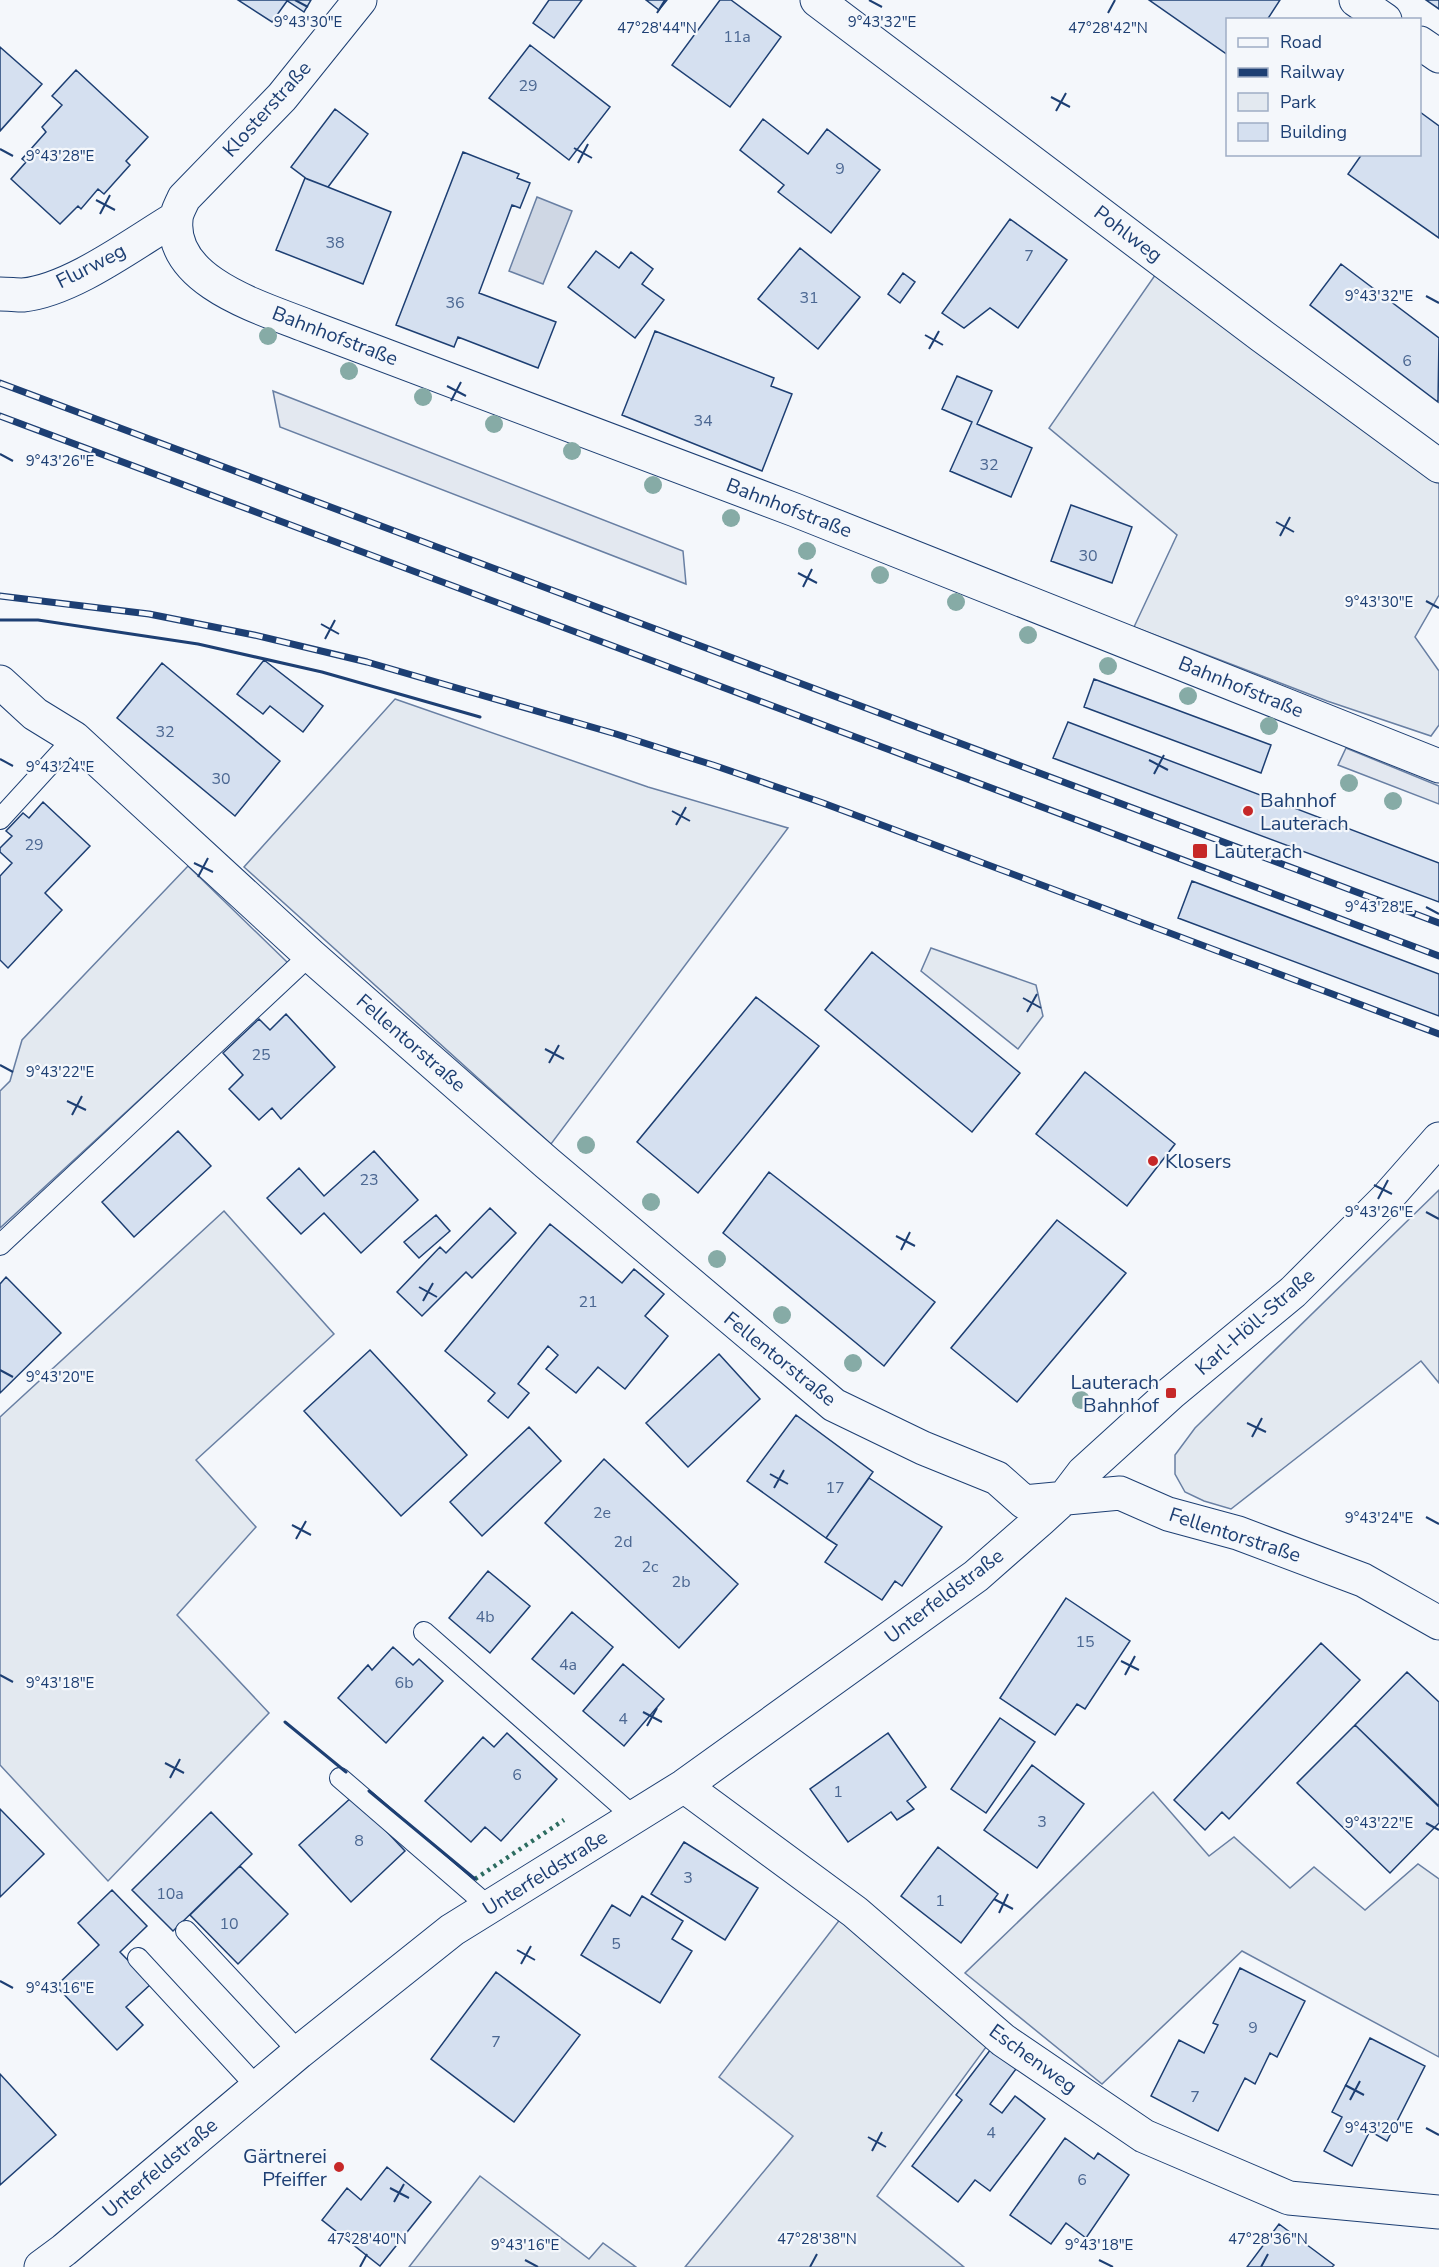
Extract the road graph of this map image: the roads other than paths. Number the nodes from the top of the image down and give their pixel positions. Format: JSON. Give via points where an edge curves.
{"nodes":[{"id":1,"x":360,"y":0,"type":"edge"},
{"id":2,"x":817,"y":0,"type":"edge"},
{"id":3,"x":1356,"y":0,"type":"edge"},
{"id":4,"x":1382,"y":18,"type":"edge"},
{"id":5,"x":1421,"y":44,"type":"edge"},
{"id":6,"x":1439,"y":56,"type":"edge"},
{"id":7,"x":176,"y":218,"type":"junction"},
{"id":8,"x":0,"y":294,"type":"edge"},
{"id":9,"x":1439,"y":466,"type":"edge"},
{"id":10,"x":0,"y":681,"type":"edge"},
{"id":11,"x":74,"y":738,"type":"junction"},
{"id":12,"x":1439,"y":766,"type":"edge"},
{"id":13,"x":0,"y":819,"type":"edge"},
{"id":14,"x":310,"y":955,"type":"junction"},
{"id":15,"x":1439,"y":1139,"type":"edge"},
{"id":16,"x":0,"y":1245,"type":"edge"},
{"id":17,"x":1064,"y":1498,"type":"junction"},
{"id":18,"x":1439,"y":1623,"type":"edge"},
{"id":19,"x":424,"y":1632,"type":"dead end"},
{"id":20,"x":340,"y":1778,"type":"dead end"},
{"id":21,"x":684,"y":1786,"type":"junction"},
{"id":22,"x":634,"y":1817,"type":"junction"},
{"id":23,"x":489,"y":1907,"type":"junction"},
{"id":24,"x":186,"y":1931,"type":"dead end"},
{"id":25,"x":138,"y":1958,"type":"dead end"},
{"id":26,"x":299,"y":2052,"type":"junction"},
{"id":27,"x":257,"y":2087,"type":"junction"},
{"id":28,"x":1439,"y":2212,"type":"edge"},
{"id":29,"x":40,"y":2267,"type":"edge"}],
"edges":[{"from":1,"to":7,"type":"street","name":"Klosterstraße","via":[[282,97],[184,198]]},
{"from":2,"to":9,"type":"street","name":"Pohlweg"},
{"from":3,"to":4,"type":"street"},
{"from":5,"to":6,"type":"street"},
{"from":7,"to":8,"type":"street","name":"Flurweg","via":[[58,285],[25,294]]},
{"from":7,"to":12,"type":"street","name":"Bahnhofstraße","via":[[176,235],[183,256],[204,278],[264,309],[795,510]]},
{"from":10,"to":11,"type":"street","name":"Fellentorstraße","via":[[35,714]]},
{"from":11,"to":13,"type":"lane"},
{"from":11,"to":14,"type":"street","name":"Fellentorstraße"},
{"from":14,"to":16,"type":"lane"},
{"from":14,"to":17,"type":"street","name":"Fellentorstraße","via":[[547,1163],[834,1405],[997,1478],[1024,1502]]},
{"from":15,"to":17,"type":"street","name":"Karl-Höll-Straße","via":[[1387,1198],[1293,1292],[1164,1400],[1083,1473]]},
{"from":17,"to":18,"type":"street","name":"Fellentorstraße","via":[[1120,1492],[1168,1514],[1238,1533],[1363,1580]]},
{"from":17,"to":21,"type":"street","name":"Unterfeldstraße","via":[[976,1576]]},
{"from":19,"to":22,"type":"lane"},
{"from":20,"to":23,"type":"lane"},
{"from":21,"to":22,"type":"street","name":"Unterfeldstraße"},
{"from":21,"to":28,"type":"street","name":"Eschenweg","via":[[855,1912],[1003,2040],[1144,2136],[1289,2198]]},
{"from":22,"to":23,"type":"street","name":"Unterfeldstraße"},
{"from":23,"to":26,"type":"street","name":"Unterfeldstraße","via":[[452,1930]]},
{"from":24,"to":26,"type":"lane"},
{"from":25,"to":27,"type":"lane"},
{"from":26,"to":27,"type":"street","name":"Unterfeldstraße"},
{"from":27,"to":29,"type":"street","name":"Unterfeldstraße"}]}
